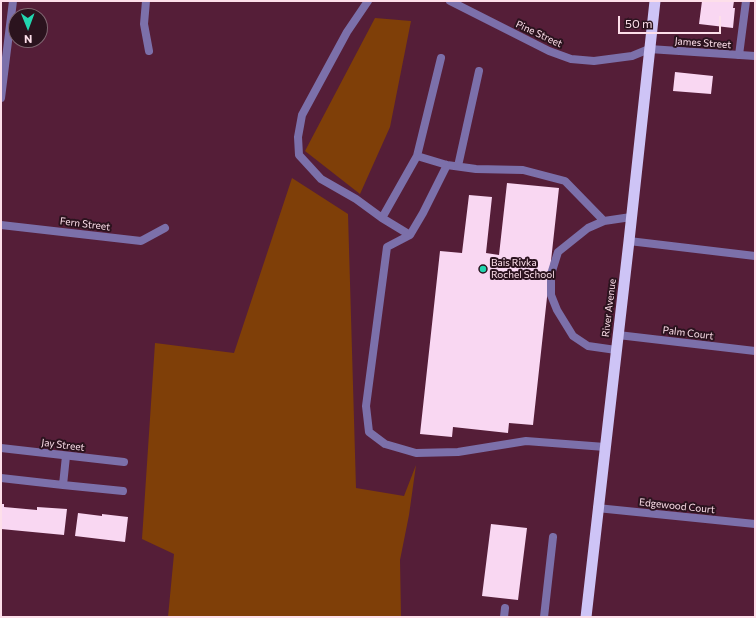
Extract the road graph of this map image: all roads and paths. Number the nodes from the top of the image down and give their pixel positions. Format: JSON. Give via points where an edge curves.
{"nodes":[{"id":1,"x":12,"y":1,"type":"edge"},
{"id":2,"x":146,"y":1,"type":"edge"},
{"id":3,"x":368,"y":1,"type":"edge"},
{"id":4,"x":450,"y":1,"type":"edge"},
{"id":5,"x":654,"y":1,"type":"edge"},
{"id":6,"x":746,"y":1,"type":"edge"},
{"id":7,"x":650,"y":49,"type":"junction"},
{"id":8,"x":149,"y":51,"type":"dead end"},
{"id":9,"x":739,"y":55,"type":"junction"},
{"id":10,"x":755,"y":56,"type":"edge"},
{"id":11,"x":441,"y":58,"type":"dead end"},
{"id":12,"x":479,"y":71,"type":"dead end"},
{"id":13,"x":1,"y":98,"type":"edge"},
{"id":14,"x":417,"y":156,"type":"junction"},
{"id":15,"x":447,"y":165,"type":"junction"},
{"id":16,"x":458,"y":166,"type":"junction"},
{"id":17,"x":631,"y":217,"type":"junction"},
{"id":18,"x":382,"y":218,"type":"junction"},
{"id":19,"x":604,"y":221,"type":"junction"},
{"id":20,"x":1,"y":225,"type":"edge"},
{"id":21,"x":164,"y":228,"type":"dead end"},
{"id":22,"x":410,"y":235,"type":"junction"},
{"id":23,"x":629,"y":241,"type":"junction"},
{"id":24,"x":755,"y":256,"type":"edge"},
{"id":25,"x":552,"y":271,"type":"dead end"},
{"id":26,"x":551,"y":281,"type":"dead end"},
{"id":27,"x":618,"y":335,"type":"junction"},
{"id":28,"x":616,"y":350,"type":"junction"},
{"id":29,"x":755,"y":351,"type":"edge"},
{"id":30,"x":604,"y":447,"type":"junction"},
{"id":31,"x":1,"y":448,"type":"edge"},
{"id":32,"x":66,"y":456,"type":"junction"},
{"id":33,"x":124,"y":462,"type":"dead end"},
{"id":34,"x":1,"y":478,"type":"edge"},
{"id":35,"x":63,"y":485,"type":"junction"},
{"id":36,"x":123,"y":492,"type":"dead end"},
{"id":37,"x":597,"y":508,"type":"junction"},
{"id":38,"x":755,"y":524,"type":"edge"},
{"id":39,"x":553,"y":537,"type":"dead end"},
{"id":40,"x":505,"y":608,"type":"dead end"},
{"id":41,"x":504,"y":617,"type":"edge"},
{"id":42,"x":544,"y":617,"type":"edge"},
{"id":43,"x":586,"y":617,"type":"edge"}],
"edges":[{"from":1,"to":13,"type":"street"},
{"from":2,"to":8,"type":"street","via":[[144,24]]},
{"from":3,"to":18,"type":"street","via":[[347,32],[302,115],[298,143],[299,155],[321,179],[356,199]]},
{"from":4,"to":7,"type":"street","name":"Pine Street","via":[[549,51],[571,58],[594,61],[632,56]]},
{"from":5,"to":7,"type":"highway","name":"River Avenue"},
{"from":6,"to":9,"type":"street"},
{"from":7,"to":9,"type":"street","name":"James Street"},
{"from":7,"to":17,"type":"highway","name":"River Avenue"},
{"from":9,"to":10,"type":"street","name":"James Street"},
{"from":11,"to":14,"type":"street"},
{"from":12,"to":16,"type":"street"},
{"from":14,"to":15,"type":"street"},
{"from":14,"to":18,"type":"street"},
{"from":15,"to":16,"type":"street"},
{"from":15,"to":22,"type":"street"},
{"from":16,"to":19,"type":"street","via":[[523,170],[565,181]]},
{"from":17,"to":19,"type":"street"},
{"from":17,"to":23,"type":"highway","name":"River Avenue"},
{"from":18,"to":22,"type":"street"},
{"from":19,"to":25,"type":"street","via":[[588,228],[558,252]]},
{"from":20,"to":21,"type":"street","name":"Fern Street","via":[[141,241]]},
{"from":22,"to":30,"type":"street","via":[[386,247],[366,406],[369,432],[385,444],[416,453],[458,452],[526,441]]},
{"from":23,"to":24,"type":"street"},
{"from":23,"to":27,"type":"highway","name":"River Avenue"},
{"from":26,"to":28,"type":"street","via":[[551,295],[573,336],[588,346]]},
{"from":27,"to":28,"type":"highway","name":"River Avenue"},
{"from":27,"to":29,"type":"street","name":"Palm Court"},
{"from":28,"to":30,"type":"highway","name":"River Avenue"},
{"from":30,"to":37,"type":"highway","name":"River Avenue"},
{"from":31,"to":32,"type":"street","name":"Jay Street"},
{"from":32,"to":33,"type":"street","name":"Jay Street"},
{"from":32,"to":35,"type":"street"},
{"from":34,"to":35,"type":"street"},
{"from":35,"to":36,"type":"street"},
{"from":37,"to":38,"type":"street","name":"Edgewood Court"},
{"from":37,"to":43,"type":"highway","name":"River Avenue"},
{"from":39,"to":42,"type":"street"},
{"from":40,"to":41,"type":"street"}]}
